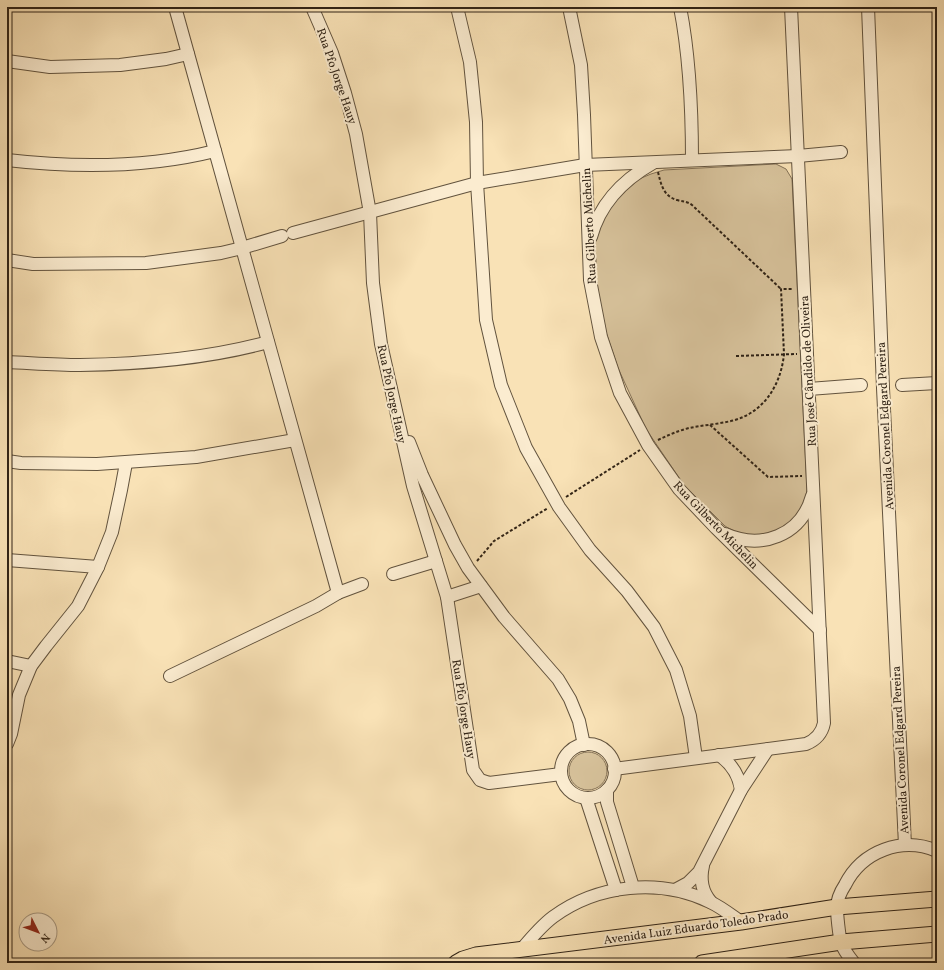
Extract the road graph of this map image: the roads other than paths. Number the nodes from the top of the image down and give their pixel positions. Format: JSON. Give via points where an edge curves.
{"nodes":[{"id":1,"x":175,"y":7,"type":"edge"},
{"id":2,"x":312,"y":7,"type":"edge"},
{"id":3,"x":457,"y":7,"type":"edge"},
{"id":4,"x":570,"y":7,"type":"edge"},
{"id":5,"x":680,"y":7,"type":"edge"},
{"id":6,"x":791,"y":7,"type":"edge"},
{"id":7,"x":868,"y":7,"type":"edge"},
{"id":8,"x":188,"y":54,"type":"junction"},
{"id":9,"x":7,"y":61,"type":"edge"},
{"id":10,"x":215,"y":151,"type":"junction"},
{"id":11,"x":841,"y":152,"type":"dead end"},
{"id":12,"x":798,"y":156,"type":"junction"},
{"id":13,"x":7,"y":160,"type":"edge"},
{"id":14,"x":692,"y":160,"type":"junction"},
{"id":15,"x":655,"y":162,"type":"junction"},
{"id":16,"x":585,"y":165,"type":"junction"},
{"id":17,"x":476,"y":183,"type":"junction"},
{"id":18,"x":370,"y":213,"type":"junction"},
{"id":19,"x":588,"y":246,"type":"junction"},
{"id":20,"x":242,"y":248,"type":"junction"},
{"id":21,"x":7,"y":260,"type":"edge"},
{"id":22,"x":268,"y":342,"type":"junction"},
{"id":23,"x":7,"y":362,"type":"edge"},
{"id":24,"x":937,"y":383,"type":"edge"},
{"id":25,"x":860,"y":385,"type":"dead end"},
{"id":26,"x":902,"y":385,"type":"dead end"},
{"id":27,"x":809,"y":389,"type":"junction"},
{"id":28,"x":394,"y":403,"type":"junction"},
{"id":29,"x":295,"y":440,"type":"junction"},
{"id":30,"x":7,"y":461,"type":"edge"},
{"id":31,"x":126,"y":463,"type":"junction"},
{"id":32,"x":814,"y":491,"type":"junction"},
{"id":33,"x":716,"y":528,"type":"junction"},
{"id":34,"x":455,"y":545,"type":"junction"},
{"id":35,"x":7,"y":560,"type":"edge"},
{"id":36,"x":436,"y":561,"type":"junction"},
{"id":37,"x":98,"y":567,"type":"junction"},
{"id":38,"x":393,"y":574,"type":"dead end"},
{"id":39,"x":362,"y":584,"type":"dead end"},
{"id":40,"x":481,"y":586,"type":"junction"},
{"id":41,"x":338,"y":593,"type":"junction"},
{"id":42,"x":447,"y":597,"type":"junction"},
{"id":43,"x":820,"y":630,"type":"junction"},
{"id":44,"x":7,"y":661,"type":"edge"},
{"id":45,"x":32,"y":666,"type":"junction"},
{"id":46,"x":170,"y":676,"type":"dead end"},
{"id":47,"x":7,"y":744,"type":"edge"},
{"id":48,"x":584,"y":745,"type":"junction"},
{"id":49,"x":768,"y":749,"type":"junction"},
{"id":50,"x":719,"y":755,"type":"junction"},
{"id":51,"x":696,"y":758,"type":"junction"},
{"id":52,"x":614,"y":769,"type":"junction"},
{"id":53,"x":561,"y":774,"type":"junction"},
{"id":54,"x":606,"y":790,"type":"junction"},
{"id":55,"x":741,"y":790,"type":"junction"},
{"id":56,"x":586,"y":798,"type":"junction"},
{"id":57,"x":611,"y":815,"type":"junction"},
{"id":58,"x":594,"y":820,"type":"junction"},
{"id":59,"x":620,"y":843,"type":"junction"},
{"id":60,"x":905,"y":845,"type":"junction"},
{"id":61,"x":604,"y":849,"type":"junction"},
{"id":62,"x":937,"y":851,"type":"edge"},
{"id":63,"x":704,"y":865,"type":"junction"},
{"id":64,"x":633,"y":887,"type":"junction"},
{"id":65,"x":616,"y":890,"type":"junction"},
{"id":66,"x":675,"y":890,"type":"junction"},
{"id":67,"x":937,"y":899,"type":"edge"},
{"id":68,"x":711,"y":902,"type":"junction"},
{"id":69,"x":837,"y":907,"type":"junction"},
{"id":70,"x":741,"y":922,"type":"junction"},
{"id":71,"x":937,"y":934,"type":"edge"},
{"id":72,"x":841,"y":942,"type":"junction"},
{"id":73,"x":521,"y":950,"type":"junction"},
{"id":74,"x":484,"y":954,"type":"junction"},
{"id":75,"x":456,"y":963,"type":"edge"},
{"id":76,"x":466,"y":963,"type":"edge"},
{"id":77,"x":702,"y":963,"type":"edge"},
{"id":78,"x":854,"y":963,"type":"edge"}],
"edges":[{"from":1,"to":8,"type":"street"},
{"from":2,"to":18,"type":"street","name":"Rua Pfo Jorge Hauy","via":[[332,53],[345,93],[356,134]]},
{"from":3,"to":17,"type":"street","via":[[470,62],[476,122]]},
{"from":4,"to":16,"type":"street","name":"Rua Gilberto Michelin","via":[[581,65]]},
{"from":5,"to":14,"type":"street","via":[[691,82]]},
{"from":6,"to":12,"type":"street","name":"Rua José Cândido de Oliveira"},
{"from":7,"to":60,"type":"street","name":"Avenida Coronel Edgard Pereira"},
{"from":8,"to":9,"type":"street","via":[[120,65],[50,67]]},
{"from":8,"to":10,"type":"street"},
{"from":10,"to":13,"type":"street","via":[[132,164],[45,164]]},
{"from":10,"to":20,"type":"street"},
{"from":11,"to":12,"type":"street"},
{"from":12,"to":14,"type":"street"},
{"from":12,"to":27,"type":"street","name":"Rua José Cândido de Oliveira"},
{"from":14,"to":15,"type":"street"},
{"from":15,"to":16,"type":"street"},
{"from":15,"to":19,"type":"street","via":[[624,182],[612,196],[593,228]]},
{"from":16,"to":17,"type":"street"},
{"from":16,"to":19,"type":"street","name":"Rua Gilberto Michelin"},
{"from":17,"to":18,"type":"street"},
{"from":17,"to":51,"type":"street","via":[[486,320],[501,385],[526,448],[558,507],[654,627],[676,670],[690,716]]},
{"from":18,"to":20,"type":"street"},
{"from":18,"to":28,"type":"street","name":"Rua Pfo Jorge Hauy","via":[[373,283],[381,344]]},
{"from":19,"to":33,"type":"street","name":"Rua Gilberto Michelin","via":[[590,280],[601,337],[620,393],[648,445],[679,489]]},
{"from":20,"to":21,"type":"street","via":[[146,263],[33,264]]},
{"from":20,"to":22,"type":"street"},
{"from":22,"to":23,"type":"street","via":[[172,360],[79,365]]},
{"from":22,"to":29,"type":"street"},
{"from":24,"to":26,"type":"street"},
{"from":25,"to":27,"type":"street"},
{"from":27,"to":32,"type":"street","name":"Rua José Cândido de Oliveira"},
{"from":28,"to":34,"type":"street","via":[[422,475]]},
{"from":28,"to":36,"type":"street","name":"Rua Pfo Jorge Hauy","via":[[413,486]]},
{"from":29,"to":31,"type":"street","via":[[196,457]]},
{"from":29,"to":41,"type":"street"},
{"from":30,"to":31,"type":"street"},
{"from":31,"to":37,"type":"street","via":[[112,532]]},
{"from":32,"to":33,"type":"street","via":[[800,519],[793,527],[775,537],[765,540],[744,540],[734,538]]},
{"from":32,"to":43,"type":"street","name":"Rua José Cândido de Oliveira"},
{"from":33,"to":43,"type":"street","name":"Rua Gilberto Michelin"},
{"from":34,"to":36,"type":"street","via":[[444,536],[438,538],[434,545]]},
{"from":34,"to":40,"type":"street"},
{"from":35,"to":37,"type":"street"},
{"from":36,"to":38,"type":"street"},
{"from":36,"to":42,"type":"street","name":"Rua Pfo Jorge Hauy"},
{"from":37,"to":45,"type":"street","via":[[78,606]]},
{"from":39,"to":41,"type":"street"},
{"from":40,"to":42,"type":"street"},
{"from":40,"to":48,"type":"street","via":[[504,617],[558,679],[576,714]]},
{"from":41,"to":46,"type":"street"},
{"from":42,"to":53,"type":"street","name":"Rua Pfo Jorge Hauy","via":[[473,770],[480,780],[486,783]]},
{"from":43,"to":49,"type":"street","name":"Rua José Cândido de Oliveira","via":[[823,727],[819,734],[806,744]]},
{"from":44,"to":45,"type":"street"},
{"from":45,"to":47,"type":"street","via":[[19,695]]},
{"from":48,"to":52,"type":"street","via":[[591,744],[604,750],[613,762]]},
{"from":48,"to":53,"type":"street","via":[[576,747],[564,758]]},
{"from":49,"to":50,"type":"street"},
{"from":49,"to":55,"type":"street"},
{"from":50,"to":51,"type":"street"},
{"from":50,"to":55,"type":"street","via":[[735,770]]},
{"from":51,"to":52,"type":"street"},
{"from":52,"to":54,"type":"street","via":[[614,777]]},
{"from":53,"to":56,"type":"street","via":[[566,788]]},
{"from":54,"to":56,"type":"street"},
{"from":54,"to":57,"type":"street"},
{"from":55,"to":63,"type":"street"},
{"from":56,"to":58,"type":"street"},
{"from":57,"to":58,"type":"street"},
{"from":57,"to":59,"type":"street"},
{"from":58,"to":61,"type":"street"},
{"from":59,"to":61,"type":"street"},
{"from":59,"to":64,"type":"street"},
{"from":60,"to":62,"type":"street"},
{"from":60,"to":69,"type":"street","via":[[873,854],[860,864],[841,891]]},
{"from":61,"to":65,"type":"street"},
{"from":63,"to":66,"type":"street","via":[[694,878]]},
{"from":63,"to":68,"type":"street","via":[[702,885]]},
{"from":64,"to":65,"type":"street"},
{"from":64,"to":66,"type":"street"},
{"from":65,"to":73,"type":"street","via":[[594,896],[553,917]]},
{"from":66,"to":68,"type":"street"},
{"from":67,"to":69,"type":"main road","name":"Avenida Luiz Eduardo Toledo Prado"},
{"from":68,"to":70,"type":"street"},
{"from":69,"to":70,"type":"main road","name":"Avenida Luiz Eduardo Toledo Prado"},
{"from":69,"to":72,"type":"street"},
{"from":70,"to":73,"type":"main road","name":"Avenida Luiz Eduardo Toledo Prado"},
{"from":71,"to":72,"type":"main road"},
{"from":72,"to":77,"type":"main road"},
{"from":72,"to":78,"type":"street"},
{"from":73,"to":74,"type":"main road","name":"Avenida Luiz Eduardo Toledo Prado"},
{"from":74,"to":75,"type":"main road","name":"Avenida Luiz Eduardo Toledo Prado","via":[[470,956]]},
{"from":74,"to":76,"type":"main road"}]}
